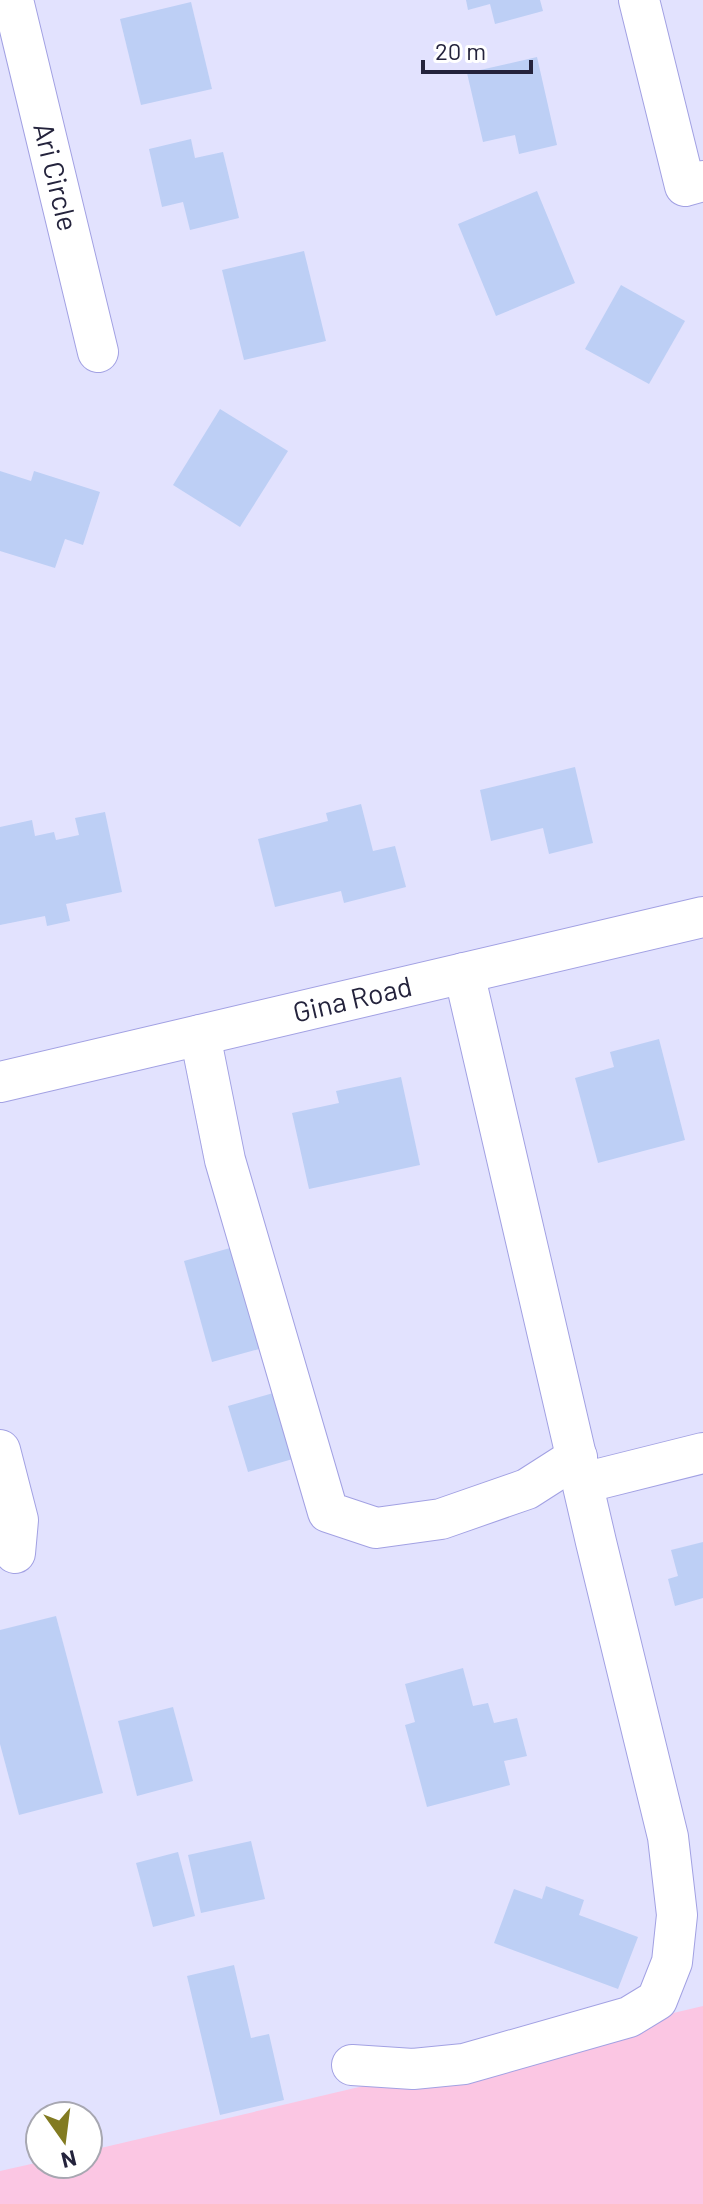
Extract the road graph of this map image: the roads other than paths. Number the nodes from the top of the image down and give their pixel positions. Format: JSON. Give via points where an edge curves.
{"nodes":[{"id":1,"x":13,"y":0,"type":"edge"},
{"id":2,"x":639,"y":0,"type":"edge"},
{"id":3,"x":703,"y":181,"type":"edge"},
{"id":4,"x":98,"y":352,"type":"dead end"},
{"id":5,"x":703,"y":917,"type":"edge"},
{"id":6,"x":464,"y":973,"type":"junction"},
{"id":7,"x":200,"y":1035,"type":"junction"},
{"id":8,"x":0,"y":1082,"type":"edge"},
{"id":9,"x":0,"y":1450,"type":"edge"},
{"id":10,"x":703,"y":1453,"type":"edge"},
{"id":11,"x":580,"y":1470,"type":"junction"},
{"id":12,"x":15,"y":1553,"type":"dead end"},
{"id":13,"x":352,"y":2065,"type":"dead end"}],
"edges":[{"from":1,"to":4,"type":"street","name":"Ari Circle"},
{"from":2,"to":3,"type":"street","via":[[685,186]]},
{"from":5,"to":6,"type":"street","name":"Gina Road"},
{"from":6,"to":7,"type":"street","name":"Gina Road"},
{"from":6,"to":11,"type":"street"},
{"from":7,"to":8,"type":"street","name":"Gina Road"},
{"from":7,"to":11,"type":"street","via":[[225,1160],[328,1512],[376,1528],[441,1519]]},
{"from":9,"to":12,"type":"street","via":[[18,1520]]},
{"from":10,"to":11,"type":"street"},
{"from":11,"to":13,"type":"street","via":[[668,1837],[677,1915],[672,1962],[657,2000],[629,2017],[585,2032],[464,2064],[413,2069]]}]}
